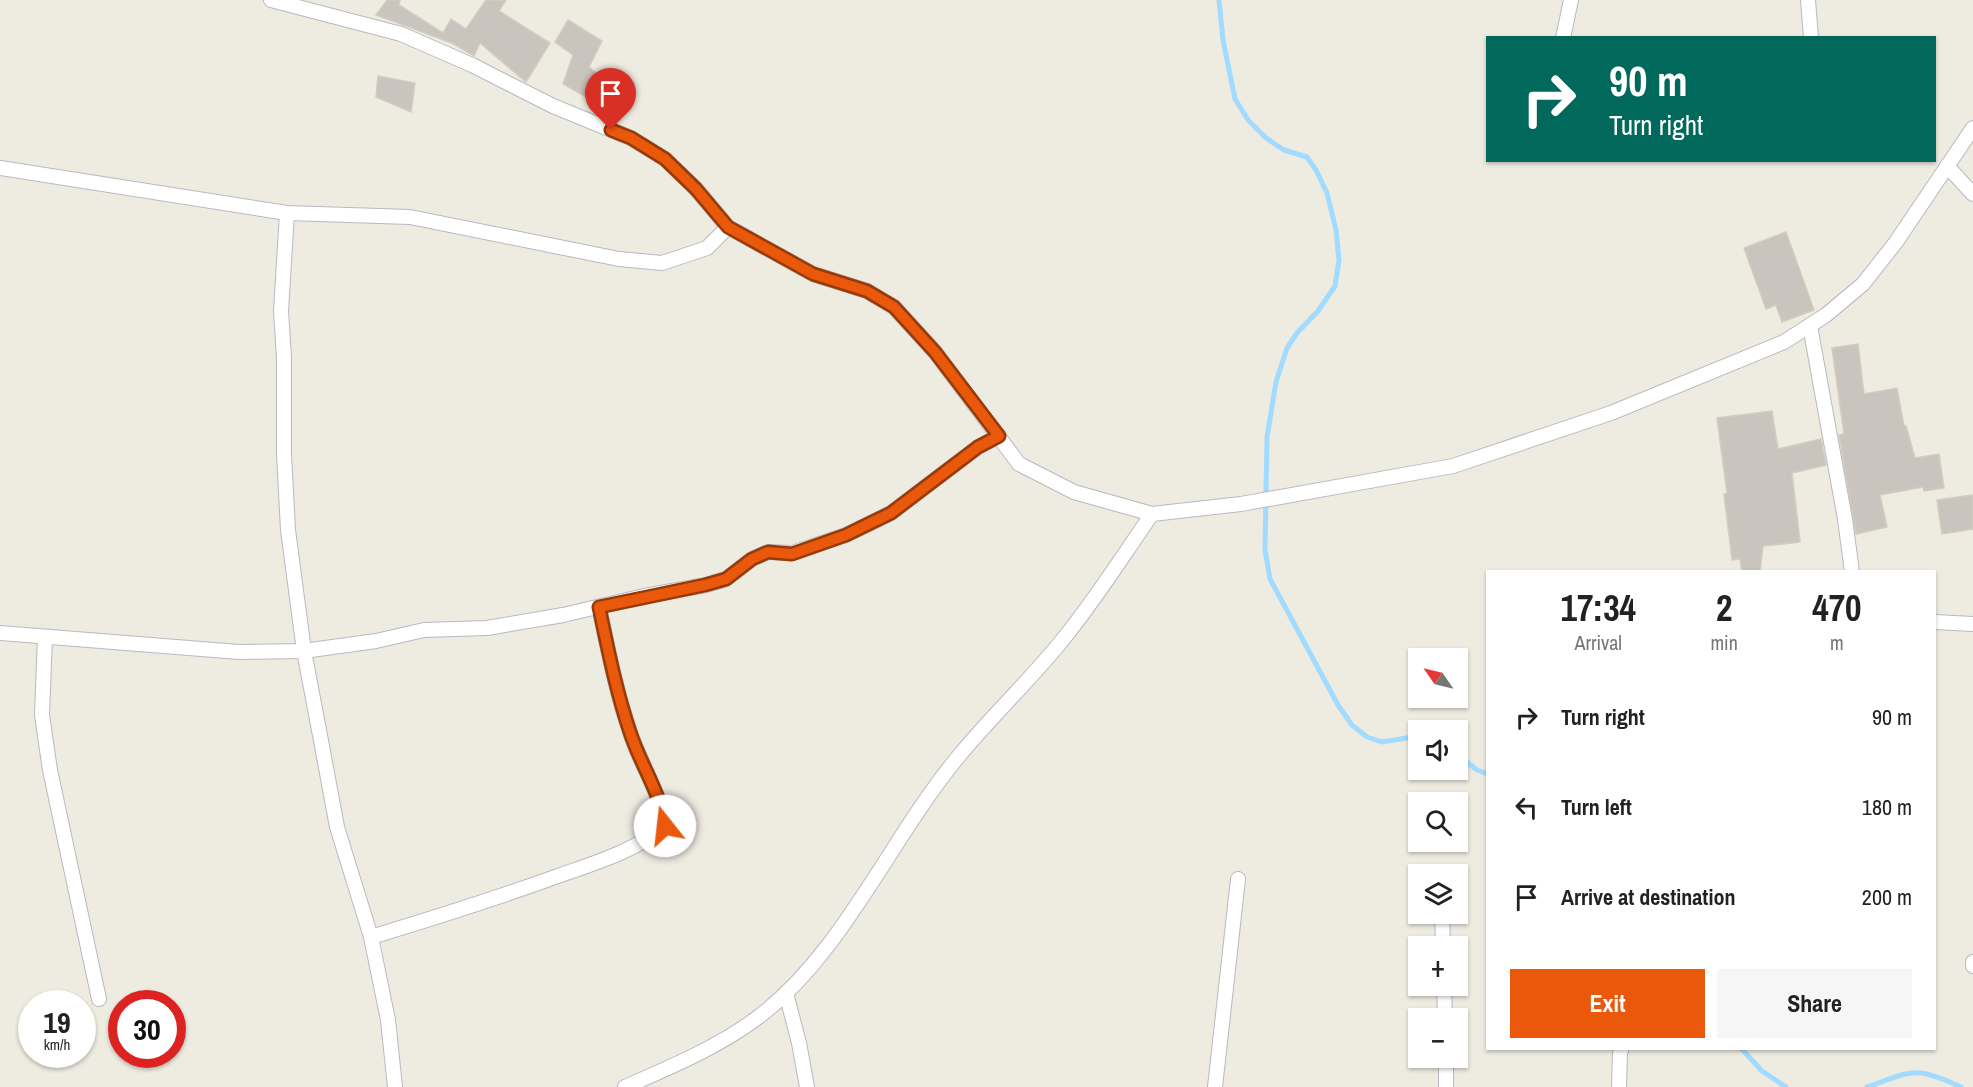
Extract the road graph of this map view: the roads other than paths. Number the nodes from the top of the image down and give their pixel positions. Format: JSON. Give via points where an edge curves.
{"nodes":[{"id":1,"x":271,"y":0,"type":"edge"},
{"id":2,"x":1571,"y":0,"type":"edge"},
{"id":3,"x":1808,"y":0,"type":"edge"},
{"id":4,"x":1563,"y":36,"type":"edge"},
{"id":5,"x":1811,"y":36,"type":"edge"},
{"id":6,"x":1973,"y":128,"type":"edge"},
{"id":7,"x":1947,"y":166,"type":"junction"},
{"id":8,"x":0,"y":168,"type":"edge"},
{"id":9,"x":1973,"y":194,"type":"edge"},
{"id":10,"x":287,"y":213,"type":"junction"},
{"id":11,"x":728,"y":227,"type":"junction"},
{"id":12,"x":1810,"y":326,"type":"junction"},
{"id":13,"x":999,"y":436,"type":"junction"},
{"id":14,"x":1152,"y":514,"type":"junction"},
{"id":15,"x":1852,"y":570,"type":"edge"},
{"id":16,"x":599,"y":607,"type":"junction"},
{"id":17,"x":1936,"y":622,"type":"edge"},
{"id":18,"x":1973,"y":624,"type":"edge"},
{"id":19,"x":0,"y":633,"type":"edge"},
{"id":20,"x":45,"y":637,"type":"junction"},
{"id":21,"x":304,"y":651,"type":"junction"},
{"id":22,"x":1238,"y":879,"type":"dead end"},
{"id":23,"x":371,"y":937,"type":"junction"},
{"id":24,"x":1973,"y":962,"type":"edge"},
{"id":25,"x":1973,"y":966,"type":"edge"},
{"id":26,"x":786,"y":993,"type":"junction"},
{"id":27,"x":99,"y":999,"type":"dead end"},
{"id":28,"x":1622,"y":1050,"type":"edge"},
{"id":29,"x":1446,"y":1068,"type":"edge"},
{"id":30,"x":395,"y":1087,"type":"edge"},
{"id":31,"x":625,"y":1087,"type":"edge"},
{"id":32,"x":807,"y":1087,"type":"edge"},
{"id":33,"x":1215,"y":1087,"type":"edge"},
{"id":34,"x":1446,"y":1087,"type":"edge"},
{"id":35,"x":1619,"y":1087,"type":"edge"}],
"edges":[{"from":1,"to":11,"type":"street","via":[[401,34],[631,138],[665,159]]},
{"from":2,"to":4,"type":"street"},
{"from":3,"to":5,"type":"street"},
{"from":6,"to":7,"type":"street"},
{"from":7,"to":9,"type":"street"},
{"from":7,"to":12,"type":"street","via":[[1863,284]]},
{"from":8,"to":10,"type":"street"},
{"from":10,"to":11,"type":"street","via":[[410,217],[619,259],[662,263],[707,248]]},
{"from":10,"to":21,"type":"street","via":[[281,311],[284,454],[288,530]]},
{"from":11,"to":13,"type":"street","via":[[813,274],[867,291],[894,307],[935,352]]},
{"from":12,"to":14,"type":"street","via":[[1784,342],[1611,413],[1453,466],[1241,504]]},
{"from":12,"to":15,"type":"street"},
{"from":13,"to":14,"type":"street","via":[[1019,464],[1074,492]]},
{"from":13,"to":16,"type":"street","via":[[978,447],[891,513],[846,535],[792,554],[768,552],[726,579]]},
{"from":14,"to":26,"type":"street","via":[[1060,644],[957,758],[831,940]]},
{"from":16,"to":21,"type":"street","via":[[487,628],[424,630]]},
{"from":16,"to":23,"type":"street","via":[[630,734],[663,812],[665,826],[650,839],[589,865]]},
{"from":17,"to":18,"type":"street"},
{"from":19,"to":20,"type":"street"},
{"from":20,"to":21,"type":"street","via":[[239,652]]},
{"from":20,"to":27,"type":"street","via":[[42,715],[50,770]]},
{"from":21,"to":23,"type":"street","via":[[338,826]]},
{"from":22,"to":33,"type":"street"},
{"from":23,"to":30,"type":"street","via":[[388,1020]]},
{"from":24,"to":25,"type":"street"},
{"from":26,"to":31,"type":"street","via":[[758,1018],[719,1043]]},
{"from":26,"to":32,"type":"street"},
{"from":28,"to":35,"type":"street"},
{"from":29,"to":34,"type":"street"}]}
